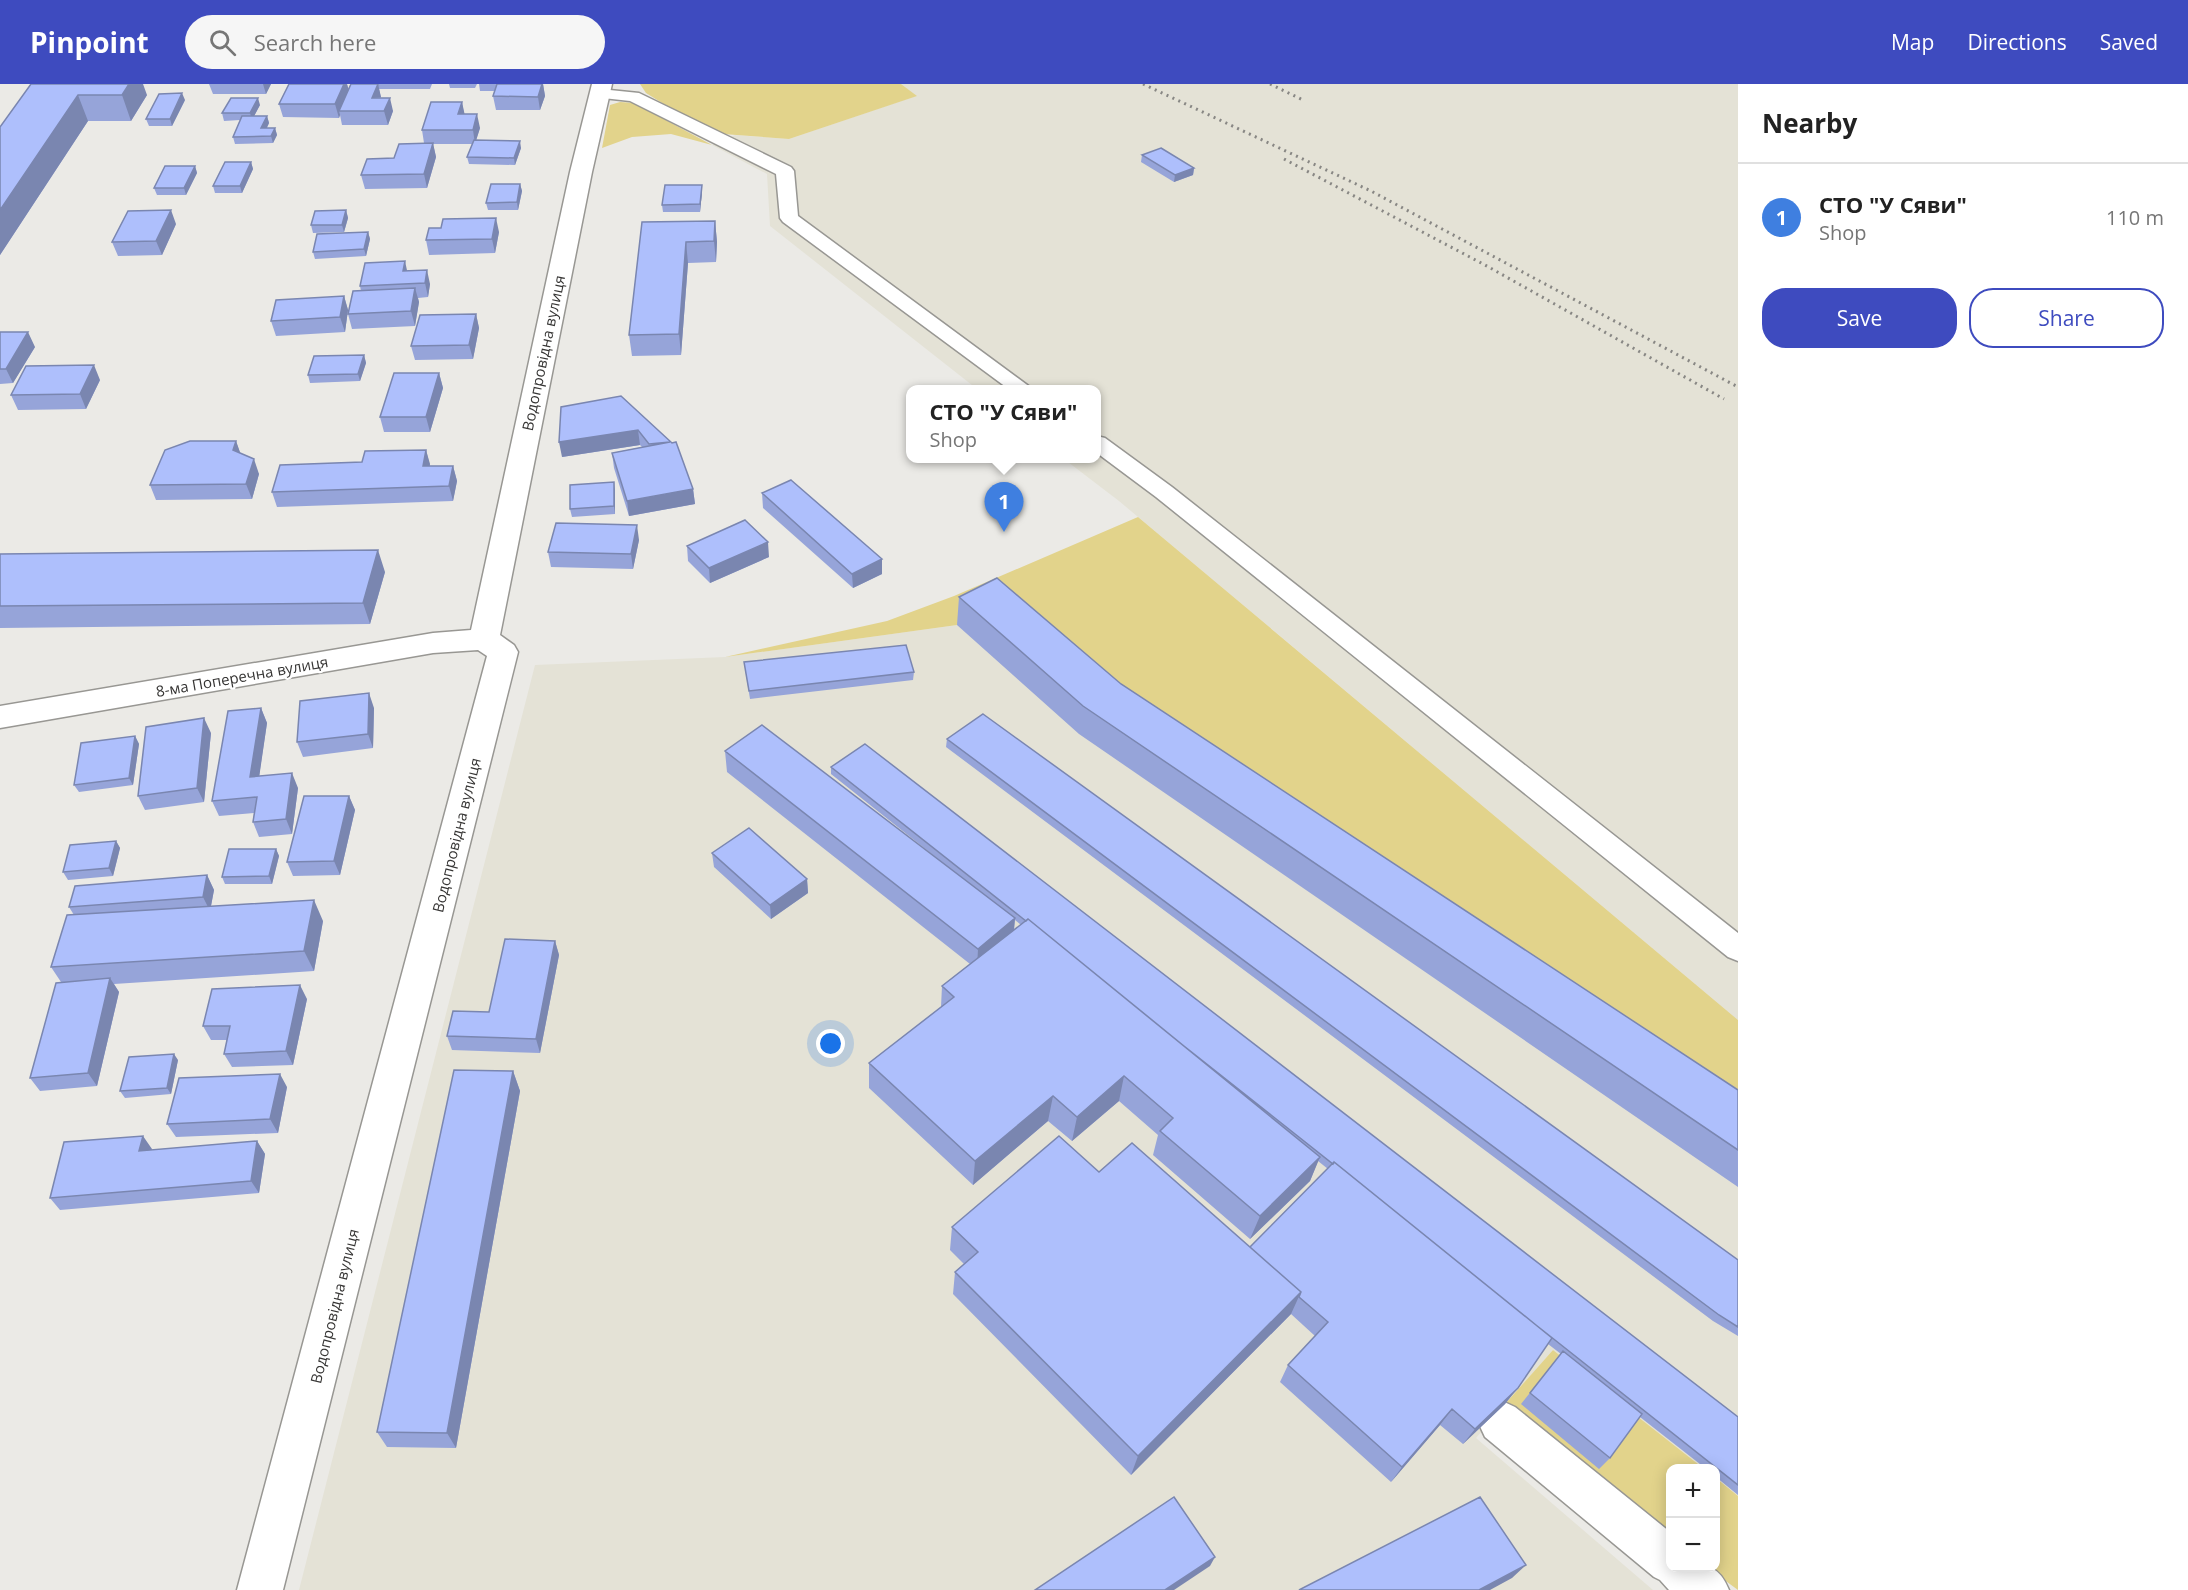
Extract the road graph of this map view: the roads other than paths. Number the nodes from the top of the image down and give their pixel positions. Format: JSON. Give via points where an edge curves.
{"nodes":[{"id":1,"x":601,"y":89,"type":"edge"},
{"id":2,"x":1017,"y":385,"type":"edge"},
{"id":3,"x":1101,"y":446,"type":"edge"},
{"id":4,"x":484,"y":639,"type":"junction"},
{"id":5,"x":0,"y":717,"type":"edge"},
{"id":6,"x":1738,"y":949,"type":"edge"},
{"id":7,"x":1500,"y":1422,"type":"edge"},
{"id":8,"x":1666,"y":1557,"type":"edge"},
{"id":9,"x":1683,"y":1572,"type":"edge"},
{"id":10,"x":260,"y":1590,"type":"edge"},
{"id":11,"x":1706,"y":1590,"type":"edge"}],
"edges":[{"from":1,"to":2,"type":"lane","via":[[633,96],[785,171],[789,218]]},
{"from":1,"to":4,"type":"street","name":"Водопровідна вулиця"},
{"from":3,"to":6,"type":"lane"},
{"from":4,"to":5,"type":"street","name":"8-ма Поперечна вулиця","via":[[433,643]]},
{"from":4,"to":10,"type":"street","name":"Водопровідна вулиця","via":[[503,652]]},
{"from":7,"to":8,"type":"street"},
{"from":9,"to":11,"type":"street"}]}
